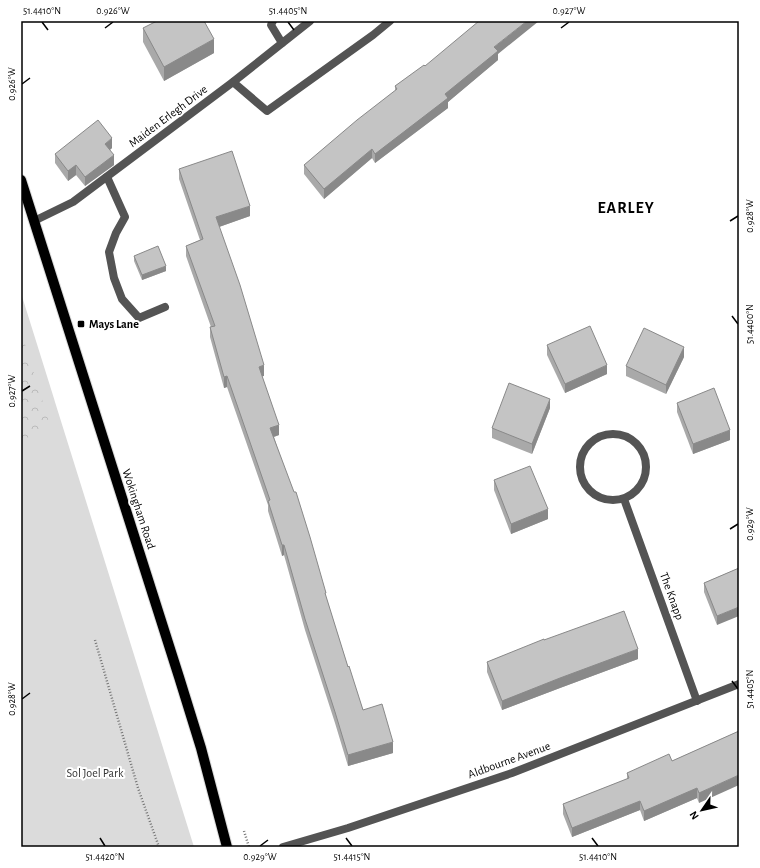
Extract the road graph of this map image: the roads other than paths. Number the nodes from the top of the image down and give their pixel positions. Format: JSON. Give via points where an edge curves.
{"nodes":[{"id":1,"x":272,"y":21,"type":"edge"},
{"id":2,"x":310,"y":21,"type":"edge"},
{"id":3,"x":390,"y":21,"type":"edge"},
{"id":4,"x":282,"y":43,"type":"junction"},
{"id":5,"x":233,"y":82,"type":"junction"},
{"id":6,"x":107,"y":177,"type":"junction"},
{"id":7,"x":21,"y":180,"type":"edge"},
{"id":8,"x":34,"y":221,"type":"junction"},
{"id":9,"x":164,"y":307,"type":"dead end"},
{"id":10,"x":624,"y":499,"type":"junction"},
{"id":11,"x":739,"y":684,"type":"edge"},
{"id":12,"x":697,"y":701,"type":"junction"},
{"id":13,"x":227,"y":847,"type":"edge"},
{"id":14,"x":283,"y":847,"type":"edge"}],
"edges":[{"from":1,"to":4,"type":"street","via":[[271,25]]},
{"from":2,"to":4,"type":"street","name":"Maiden Erlegh Drive"},
{"from":3,"to":5,"type":"street","via":[[373,36],[267,111]]},
{"from":4,"to":5,"type":"street","name":"Maiden Erlegh Drive"},
{"from":5,"to":6,"type":"street","name":"Maiden Erlegh Drive"},
{"from":6,"to":8,"type":"street","name":"Maiden Erlegh Drive","via":[[73,202]]},
{"from":6,"to":9,"type":"street","via":[[125,217],[109,252],[114,278],[122,299],[138,318]]},
{"from":7,"to":8,"type":"main road","name":"Wokingham Road"},
{"from":8,"to":13,"type":"main road","name":"Wokingham Road","via":[[179,677]]},
{"from":10,"to":10,"type":"street","via":[[614,501],[594,494],[586,487],[582,477],[580,466],[587,446],[605,435],[627,437],[643,452],[647,463],[642,485]]},
{"from":10,"to":12,"type":"street","name":"The Knapp"},
{"from":11,"to":12,"type":"street","name":"Aldbourne Avenue"},
{"from":12,"to":14,"type":"street","name":"Aldbourne Avenue","via":[[512,773]]}]}
